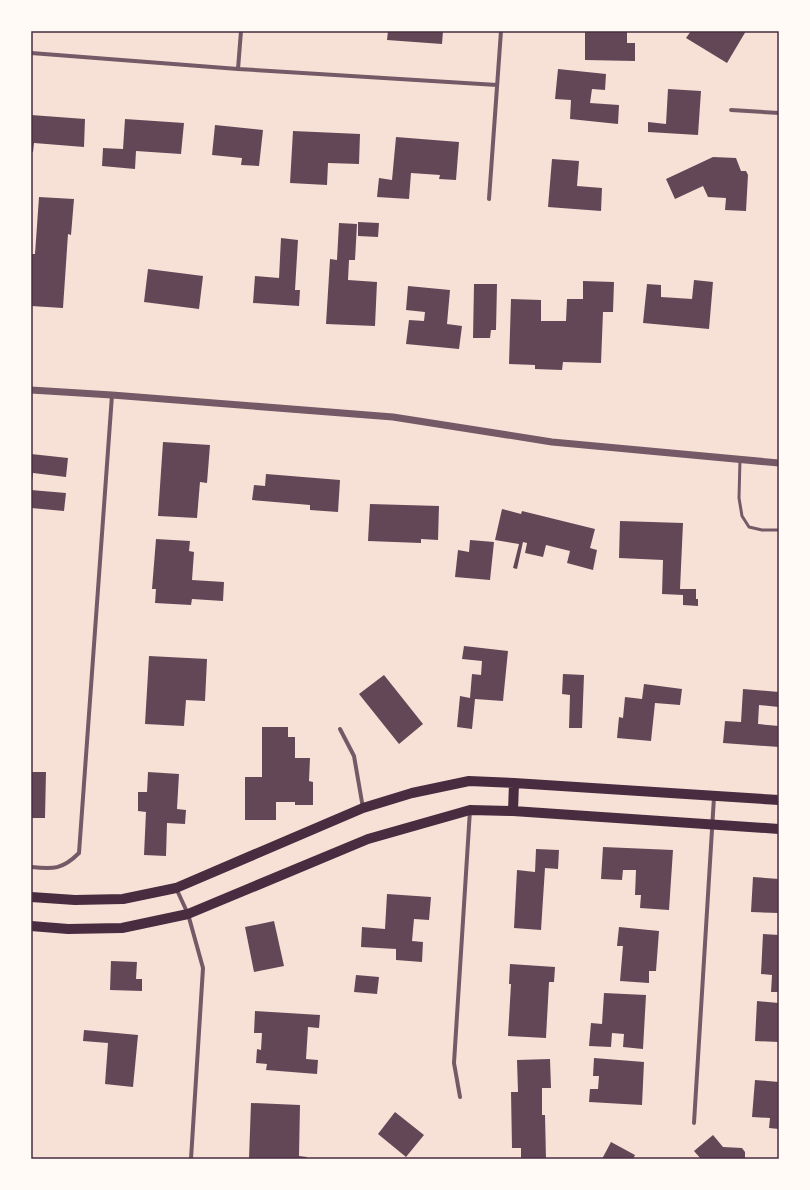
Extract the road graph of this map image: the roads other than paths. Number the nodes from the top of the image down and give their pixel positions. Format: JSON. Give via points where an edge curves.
{"nodes":[{"id":1,"x":241,"y":31,"type":"edge"},
{"id":2,"x":502,"y":31,"type":"edge"},
{"id":3,"x":31,"y":53,"type":"edge"},
{"id":4,"x":238,"y":69,"type":"junction"},
{"id":5,"x":497,"y":84,"type":"junction"},
{"id":6,"x":731,"y":110,"type":"dead end"},
{"id":7,"x":779,"y":113,"type":"edge"},
{"id":8,"x":489,"y":198,"type":"dead end"},
{"id":9,"x":31,"y":390,"type":"edge"},
{"id":10,"x":112,"y":395,"type":"junction"},
{"id":11,"x":740,"y":459,"type":"junction"},
{"id":12,"x":779,"y":463,"type":"edge"},
{"id":13,"x":779,"y":530,"type":"edge"},
{"id":14,"x":340,"y":730,"type":"dead end"},
{"id":15,"x":514,"y":783,"type":"junction"},
{"id":16,"x":714,"y":797,"type":"junction"},
{"id":17,"x":779,"y":800,"type":"edge"},
{"id":18,"x":363,"y":808,"type":"junction"},
{"id":19,"x":470,"y":810,"type":"junction"},
{"id":20,"x":513,"y":811,"type":"junction"},
{"id":21,"x":712,"y":825,"type":"junction"},
{"id":22,"x":779,"y":829,"type":"edge"},
{"id":23,"x":31,"y":867,"type":"edge"},
{"id":24,"x":176,"y":888,"type":"junction"},
{"id":25,"x":31,"y":897,"type":"edge"},
{"id":26,"x":188,"y":914,"type":"junction"},
{"id":27,"x":31,"y":926,"type":"edge"},
{"id":28,"x":460,"y":1097,"type":"dead end"},
{"id":29,"x":694,"y":1123,"type":"dead end"},
{"id":30,"x":191,"y":1159,"type":"edge"}],
"edges":[{"from":1,"to":4,"type":"street"},
{"from":2,"to":5,"type":"street"},
{"from":3,"to":4,"type":"street"},
{"from":4,"to":5,"type":"street"},
{"from":5,"to":8,"type":"street"},
{"from":6,"to":7,"type":"street"},
{"from":9,"to":10,"type":"street"},
{"from":10,"to":11,"type":"street","via":[[393,417],[552,442]]},
{"from":10,"to":23,"type":"street","via":[[79,853],[63,866]]},
{"from":11,"to":12,"type":"street"},
{"from":11,"to":13,"type":"lane","via":[[739,498],[742,516],[749,527]]},
{"from":14,"to":18,"type":"street","via":[[354,756]]},
{"from":15,"to":16,"type":"main road"},
{"from":15,"to":18,"type":"main road","via":[[469,781],[412,793]]},
{"from":15,"to":20,"type":"main road"},
{"from":16,"to":17,"type":"main road"},
{"from":16,"to":21,"type":"street"},
{"from":18,"to":24,"type":"main road"},
{"from":19,"to":20,"type":"main road"},
{"from":19,"to":26,"type":"main road","via":[[368,839]]},
{"from":19,"to":28,"type":"street","via":[[454,1063]]},
{"from":20,"to":21,"type":"main road"},
{"from":21,"to":22,"type":"main road"},
{"from":21,"to":29,"type":"street"},
{"from":24,"to":25,"type":"main road","via":[[123,899],[76,900]]},
{"from":24,"to":26,"type":"street"},
{"from":26,"to":27,"type":"main road","via":[[122,928],[68,929]]},
{"from":26,"to":30,"type":"street","via":[[203,968]]}]}
